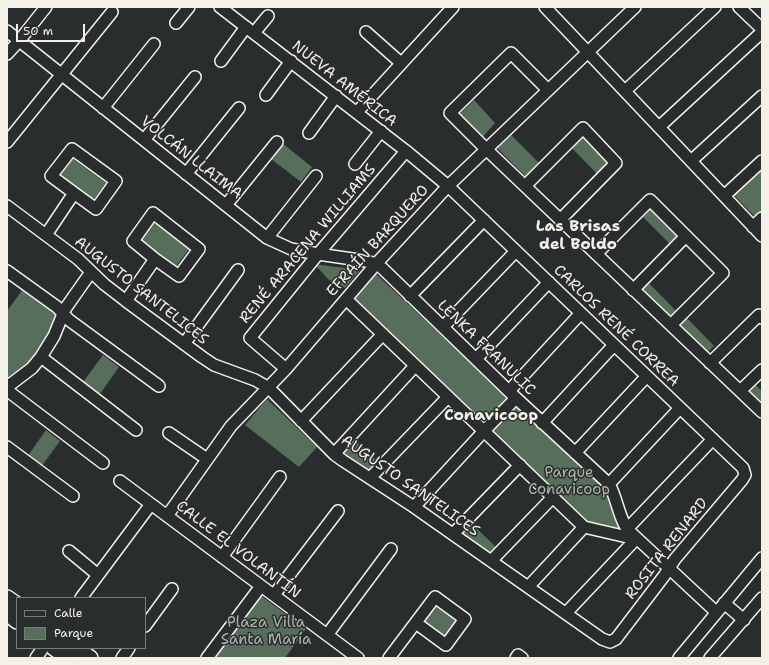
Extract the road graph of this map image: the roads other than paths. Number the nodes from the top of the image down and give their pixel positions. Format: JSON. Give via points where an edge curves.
{"nodes":[{"id":1,"x":46,"y":7,"type":"edge"},
{"id":2,"x":189,"y":7,"type":"edge"},
{"id":3,"x":220,"y":7,"type":"edge"},
{"id":4,"x":452,"y":7,"type":"edge"},
{"id":5,"x":635,"y":7,"type":"edge"},
{"id":6,"x":715,"y":7,"type":"edge"},
{"id":7,"x":740,"y":7,"type":"edge"},
{"id":8,"x":550,"y":9,"type":"edge"},
{"id":9,"x":112,"y":12,"type":"dead end"},
{"id":10,"x":268,"y":16,"type":"dead end"},
{"id":11,"x":176,"y":23,"type":"dead end"},
{"id":12,"x":250,"y":30,"type":"junction"},
{"id":13,"x":7,"y":31,"type":"edge"},
{"id":14,"x":762,"y":31,"type":"edge"},
{"id":15,"x":366,"y":32,"type":"dead end"},
{"id":16,"x":19,"y":41,"type":"junction"},
{"id":17,"x":154,"y":44,"type":"dead end"},
{"id":18,"x":588,"y":52,"type":"junction"},
{"id":19,"x":7,"y":54,"type":"edge"},
{"id":20,"x":221,"y":61,"type":"dead end"},
{"id":21,"x":291,"y":61,"type":"junction"},
{"id":22,"x":401,"y":63,"type":"junction"},
{"id":23,"x":62,"y":75,"type":"junction"},
{"id":24,"x":195,"y":77,"type":"dead end"},
{"id":25,"x":548,"y":90,"type":"junction"},
{"id":26,"x":625,"y":91,"type":"junction"},
{"id":27,"x":266,"y":96,"type":"dead end"},
{"id":28,"x":336,"y":96,"type":"junction"},
{"id":29,"x":762,"y":96,"type":"edge"},
{"id":30,"x":103,"y":108,"type":"junction"},
{"id":31,"x":239,"y":108,"type":"dead end"},
{"id":32,"x":356,"y":112,"type":"junction"},
{"id":33,"x":659,"y":127,"type":"junction"},
{"id":34,"x":381,"y":131,"type":"junction"},
{"id":35,"x":310,"y":133,"type":"dead end"},
{"id":36,"x":144,"y":140,"type":"junction"},
{"id":37,"x":7,"y":142,"type":"edge"},
{"id":38,"x":277,"y":142,"type":"dead end"},
{"id":39,"x":486,"y":149,"type":"junction"},
{"id":40,"x":406,"y":151,"type":"junction"},
{"id":41,"x":762,"y":161,"type":"edge"},
{"id":42,"x":691,"y":162,"type":"junction"},
{"id":43,"x":356,"y":164,"type":"dead end"},
{"id":44,"x":186,"y":174,"type":"junction"},
{"id":45,"x":316,"y":176,"type":"dead end"},
{"id":46,"x":448,"y":186,"type":"junction"},
{"id":47,"x":525,"y":186,"type":"junction"},
{"id":48,"x":74,"y":193,"type":"junction"},
{"id":49,"x":724,"y":196,"type":"junction"},
{"id":50,"x":226,"y":205,"type":"junction"},
{"id":51,"x":7,"y":206,"type":"edge"},
{"id":52,"x":762,"y":218,"type":"edge"},
{"id":53,"x":484,"y":220,"type":"junction"},
{"id":54,"x":560,"y":220,"type":"junction"},
{"id":55,"x":753,"y":227,"type":"junction"},
{"id":56,"x":46,"y":235,"type":"junction"},
{"id":57,"x":686,"y":236,"type":"junction"},
{"id":58,"x":762,"y":236,"type":"edge"},
{"id":59,"x":267,"y":238,"type":"junction"},
{"id":60,"x":516,"y":251,"type":"junction"},
{"id":61,"x":318,"y":254,"type":"junction"},
{"id":62,"x":596,"y":254,"type":"junction"},
{"id":63,"x":156,"y":259,"type":"junction"},
{"id":64,"x":376,"y":264,"type":"junction"},
{"id":65,"x":238,"y":270,"type":"dead end"},
{"id":66,"x":7,"y":271,"type":"edge"},
{"id":67,"x":91,"y":272,"type":"junction"},
{"id":68,"x":548,"y":282,"type":"junction"},
{"id":69,"x":634,"y":290,"type":"junction"},
{"id":70,"x":410,"y":296,"type":"junction"},
{"id":71,"x":346,"y":299,"type":"junction"},
{"id":72,"x":126,"y":301,"type":"junction"},
{"id":73,"x":63,"y":313,"type":"junction"},
{"id":74,"x":581,"y":314,"type":"junction"},
{"id":75,"x":760,"y":316,"type":"edge"},
{"id":76,"x":671,"y":325,"type":"junction"},
{"id":77,"x":443,"y":327,"type":"junction"},
{"id":78,"x":383,"y":334,"type":"junction"},
{"id":79,"x":184,"y":344,"type":"junction"},
{"id":80,"x":614,"y":345,"type":"junction"},
{"id":81,"x":41,"y":357,"type":"junction"},
{"id":82,"x":476,"y":358,"type":"junction"},
{"id":83,"x":710,"y":363,"type":"junction"},
{"id":84,"x":416,"y":366,"type":"junction"},
{"id":85,"x":286,"y":370,"type":"junction"},
{"id":86,"x":762,"y":370,"type":"edge"},
{"id":87,"x":647,"y":376,"type":"junction"},
{"id":88,"x":159,"y":386,"type":"dead end"},
{"id":89,"x":7,"y":388,"type":"edge"},
{"id":90,"x":269,"y":388,"type":"junction"},
{"id":91,"x":740,"y":391,"type":"junction"},
{"id":92,"x":513,"y":395,"type":"junction"},
{"id":93,"x":448,"y":397,"type":"junction"},
{"id":94,"x":680,"y":408,"type":"junction"},
{"id":95,"x":762,"y":412,"type":"edge"},
{"id":96,"x":301,"y":421,"type":"junction"},
{"id":97,"x":542,"y":423,"type":"junction"},
{"id":98,"x":136,"y":430,"type":"dead end"},
{"id":99,"x":484,"y":431,"type":"junction"},
{"id":100,"x":169,"y":433,"type":"dead end"},
{"id":101,"x":712,"y":439,"type":"junction"},
{"id":102,"x":7,"y":447,"type":"edge"},
{"id":103,"x":575,"y":453,"type":"junction"},
{"id":104,"x":334,"y":454,"type":"junction"},
{"id":105,"x":207,"y":459,"type":"junction"},
{"id":106,"x":103,"y":463,"type":"dead end"},
{"id":107,"x":520,"y":465,"type":"junction"},
{"id":108,"x":745,"y":473,"type":"joint"},
{"id":109,"x":280,"y":477,"type":"dead end"},
{"id":110,"x":370,"y":478,"type":"junction"},
{"id":111,"x":120,"y":481,"type":"dead end"},
{"id":112,"x":608,"y":484,"type":"junction"},
{"id":113,"x":73,"y":496,"type":"dead end"},
{"id":114,"x":553,"y":497,"type":"junction"},
{"id":115,"x":151,"y":504,"type":"junction"},
{"id":116,"x":414,"y":507,"type":"junction"},
{"id":117,"x":338,"y":511,"type":"dead end"},
{"id":118,"x":167,"y":516,"type":"junction"},
{"id":119,"x":584,"y":527,"type":"junction"},
{"id":120,"x":627,"y":529,"type":"junction"},
{"id":121,"x":453,"y":534,"type":"junction"},
{"id":122,"x":636,"y":539,"type":"junction"},
{"id":123,"x":391,"y":549,"type":"dead end"},
{"id":124,"x":69,"y":551,"type":"dead end"},
{"id":125,"x":222,"y":556,"type":"junction"},
{"id":126,"x":762,"y":558,"type":"edge"},
{"id":127,"x":491,"y":560,"type":"junction"},
{"id":128,"x":669,"y":568,"type":"junction"},
{"id":129,"x":98,"y":575,"type":"junction"},
{"id":130,"x":261,"y":586,"type":"junction"},
{"id":131,"x":528,"y":587,"type":"junction"},
{"id":132,"x":172,"y":589,"type":"dead end"},
{"id":133,"x":274,"y":595,"type":"junction"},
{"id":134,"x":82,"y":597,"type":"edge"},
{"id":135,"x":7,"y":598,"type":"edge"},
{"id":136,"x":762,"y":598,"type":"edge"},
{"id":137,"x":724,"y":603,"type":"junction"},
{"id":138,"x":16,"y":604,"type":"edge"},
{"id":139,"x":716,"y":612,"type":"junction"},
{"id":140,"x":7,"y":613,"type":"edge"},
{"id":141,"x":566,"y":613,"type":"junction"},
{"id":142,"x":16,"y":620,"type":"edge"},
{"id":143,"x":744,"y":620,"type":"junction"},
{"id":144,"x":416,"y":623,"type":"junction"},
{"id":145,"x":146,"y":625,"type":"edge"},
{"id":146,"x":327,"y":635,"type":"junction"},
{"id":147,"x":610,"y":642,"type":"joint"},
{"id":148,"x":42,"y":649,"type":"edge"},
{"id":149,"x":55,"y":649,"type":"edge"},
{"id":150,"x":77,"y":649,"type":"edge"},
{"id":151,"x":128,"y":649,"type":"edge"},
{"id":152,"x":36,"y":658,"type":"edge"},
{"id":153,"x":68,"y":658,"type":"edge"},
{"id":154,"x":90,"y":658,"type":"edge"},
{"id":155,"x":122,"y":658,"type":"edge"},
{"id":156,"x":207,"y":658,"type":"edge"},
{"id":157,"x":358,"y":658,"type":"edge"},
{"id":158,"x":389,"y":658,"type":"edge"},
{"id":159,"x":679,"y":658,"type":"edge"},
{"id":160,"x":710,"y":658,"type":"edge"}],
"edges":[{"from":1,"to":16,"type":"street"},
{"from":2,"to":11,"type":"street"},
{"from":3,"to":12,"type":"street","name":"NUEVA AMÉRICA"},
{"from":4,"to":22,"type":"street"},
{"from":5,"to":18,"type":"street","name":"EFRAÍN BARQUERO"},
{"from":6,"to":26,"type":"street"},
{"from":7,"to":14,"type":"street"},
{"from":8,"to":18,"type":"street"},
{"from":9,"to":23,"type":"street"},
{"from":10,"to":12,"type":"street"},
{"from":12,"to":20,"type":"street"},
{"from":12,"to":21,"type":"street","name":"NUEVA AMÉRICA"},
{"from":13,"to":16,"type":"street","name":"VOLCÁN LLAIMA"},
{"from":14,"to":33,"type":"street"},
{"from":15,"to":22,"type":"street"},
{"from":16,"to":19,"type":"street"},
{"from":16,"to":23,"type":"street","name":"VOLCÁN LLAIMA"},
{"from":17,"to":30,"type":"street"},
{"from":18,"to":25,"type":"street","name":"EFRAÍN BARQUERO"},
{"from":18,"to":26,"type":"street"},
{"from":21,"to":27,"type":"street"},
{"from":21,"to":28,"type":"street","name":"NUEVA AMÉRICA"},
{"from":22,"to":32,"type":"street"},
{"from":23,"to":30,"type":"street","name":"VOLCÁN LLAIMA"},
{"from":23,"to":37,"type":"street"},
{"from":24,"to":36,"type":"street"},
{"from":25,"to":39,"type":"street","name":"EFRAÍN BARQUERO"},
{"from":25,"to":39,"type":"street","via":[[511,53],[450,113]]},
{"from":26,"to":33,"type":"street"},
{"from":28,"to":32,"type":"street","name":"NUEVA AMÉRICA"},
{"from":28,"to":35,"type":"street"},
{"from":29,"to":42,"type":"street"},
{"from":30,"to":36,"type":"street","name":"VOLCÁN LLAIMA"},
{"from":31,"to":44,"type":"street"},
{"from":32,"to":34,"type":"street","name":"NUEVA AMÉRICA"},
{"from":33,"to":42,"type":"street"},
{"from":34,"to":40,"type":"street","name":"NUEVA AMÉRICA"},
{"from":34,"to":43,"type":"street"},
{"from":36,"to":44,"type":"street","name":"VOLCÁN LLAIMA"},
{"from":38,"to":50,"type":"street"},
{"from":39,"to":46,"type":"street","name":"EFRAÍN BARQUERO"},
{"from":39,"to":47,"type":"street"},
{"from":40,"to":46,"type":"street","name":"NUEVA AMÉRICA"},
{"from":40,"to":61,"type":"street","name":"RENÉ ARACENA WILLIAMS"},
{"from":41,"to":49,"type":"street"},
{"from":42,"to":49,"type":"street"},
{"from":44,"to":50,"type":"street","name":"VOLCÁN LLAIMA"},
{"from":45,"to":59,"type":"street"},
{"from":46,"to":53,"type":"street","name":"CARLOS RENÉ CORREA"},
{"from":46,"to":64,"type":"street","name":"EFRAÍN BARQUERO"},
{"from":47,"to":54,"type":"street"},
{"from":47,"to":54,"type":"street","via":[[583,128],[616,163]]},
{"from":48,"to":48,"type":"street","via":[[96,209],[116,181],[72,149],[51,176]]},
{"from":48,"to":56,"type":"street"},
{"from":49,"to":55,"type":"street"},
{"from":50,"to":59,"type":"street","name":"VOLCÁN LLAIMA"},
{"from":51,"to":56,"type":"street","name":"AUGUSTO SANTELICES"},
{"from":52,"to":55,"type":"street"},
{"from":53,"to":60,"type":"street","name":"CARLOS RENÉ CORREA"},
{"from":53,"to":70,"type":"street"},
{"from":54,"to":62,"type":"street"},
{"from":55,"to":58,"type":"street"},
{"from":56,"to":67,"type":"street","name":"AUGUSTO SANTELICES"},
{"from":57,"to":62,"type":"street","via":[[650,200]]},
{"from":57,"to":69,"type":"street"},
{"from":57,"to":76,"type":"street","via":[[723,273]]},
{"from":59,"to":61,"type":"street","name":"VOLCÁN LLAIMA","via":[[291,249]]},
{"from":60,"to":68,"type":"street","name":"CARLOS RENÉ CORREA"},
{"from":60,"to":77,"type":"street"},
{"from":61,"to":64,"type":"street","name":"VOLCÁN LLAIMA","via":[[366,260]]},
{"from":61,"to":85,"type":"street","name":"RENÉ ARACENA WILLIAMS","via":[[250,338]]},
{"from":62,"to":69,"type":"street"},
{"from":63,"to":63,"type":"street","via":[[179,276],[199,249],[153,213],[133,241]]},
{"from":63,"to":72,"type":"street"},
{"from":64,"to":70,"type":"street","name":"LENKA FRANULIC"},
{"from":64,"to":71,"type":"street","name":"EFRAÍN BARQUERO"},
{"from":65,"to":79,"type":"street"},
{"from":66,"to":73,"type":"street"},
{"from":67,"to":72,"type":"street","name":"AUGUSTO SANTELICES"},
{"from":67,"to":73,"type":"street"},
{"from":68,"to":74,"type":"street","name":"CARLOS RENÉ CORREA"},
{"from":68,"to":82,"type":"street"},
{"from":69,"to":76,"type":"street"},
{"from":70,"to":77,"type":"street","name":"LENKA FRANULIC"},
{"from":71,"to":78,"type":"street"},
{"from":71,"to":85,"type":"street","name":"EFRAÍN BARQUERO"},
{"from":72,"to":79,"type":"street","name":"AUGUSTO SANTELICES"},
{"from":73,"to":81,"type":"street","via":[[54,336]]},
{"from":73,"to":88,"type":"street","via":[[68,320]]},
{"from":74,"to":80,"type":"street","name":"CARLOS RENÉ CORREA"},
{"from":74,"to":92,"type":"street"},
{"from":75,"to":83,"type":"street"},
{"from":76,"to":83,"type":"street"},
{"from":77,"to":82,"type":"street","name":"LENKA FRANULIC"},
{"from":78,"to":84,"type":"street"},
{"from":78,"to":96,"type":"street"},
{"from":79,"to":90,"type":"street","name":"AUGUSTO SANTELICES","via":[[214,365]]},
{"from":80,"to":87,"type":"street","name":"CARLOS RENÉ CORREA"},
{"from":80,"to":97,"type":"street"},
{"from":81,"to":89,"type":"street","via":[[32,368]]},
{"from":81,"to":98,"type":"street"},
{"from":82,"to":92,"type":"street","name":"LENKA FRANULIC"},
{"from":83,"to":91,"type":"street"},
{"from":84,"to":93,"type":"street"},
{"from":84,"to":104,"type":"street"},
{"from":85,"to":90,"type":"street","name":"EFRAÍN BARQUERO"},
{"from":86,"to":91,"type":"street"},
{"from":87,"to":94,"type":"street","name":"CARLOS RENÉ CORREA"},
{"from":87,"to":103,"type":"street"},
{"from":89,"to":106,"type":"street"},
{"from":90,"to":96,"type":"street","name":"AUGUSTO SANTELICES"},
{"from":90,"to":105,"type":"street","name":"EFRAÍN BARQUERO","via":[[231,426]]},
{"from":91,"to":95,"type":"street"},
{"from":92,"to":97,"type":"street","name":"LENKA FRANULIC"},
{"from":92,"to":99,"type":"street"},
{"from":93,"to":99,"type":"street"},
{"from":93,"to":110,"type":"street"},
{"from":94,"to":101,"type":"street","name":"CARLOS RENÉ CORREA"},
{"from":94,"to":112,"type":"street"},
{"from":96,"to":104,"type":"street","name":"AUGUSTO SANTELICES"},
{"from":97,"to":103,"type":"street","name":"LENKA FRANULIC"},
{"from":99,"to":107,"type":"street"},
{"from":99,"to":116,"type":"street"},
{"from":100,"to":105,"type":"street"},
{"from":101,"to":108,"type":"street","name":"CARLOS RENÉ CORREA","via":[[742,466]]},
{"from":101,"to":120,"type":"street"},
{"from":102,"to":113,"type":"street"},
{"from":103,"to":112,"type":"street","name":"LENKA FRANULIC"},
{"from":104,"to":110,"type":"street","name":"AUGUSTO SANTELICES"},
{"from":105,"to":118,"type":"street","name":"EFRAÍN BARQUERO"},
{"from":107,"to":114,"type":"street"},
{"from":107,"to":121,"type":"street"},
{"from":108,"to":128,"type":"street","name":"ROSITA RENARD","via":[[742,480]]},
{"from":109,"to":125,"type":"street"},
{"from":110,"to":116,"type":"street","name":"AUGUSTO SANTELICES"},
{"from":111,"to":115,"type":"street","name":"CALLE EL VOLANTÍN"},
{"from":112,"to":120,"type":"street","name":"LENKA FRANULIC"},
{"from":114,"to":119,"type":"street"},
{"from":114,"to":127,"type":"street"},
{"from":115,"to":118,"type":"street","name":"CALLE EL VOLANTÍN"},
{"from":115,"to":129,"type":"street"},
{"from":116,"to":121,"type":"street","name":"AUGUSTO SANTELICES"},
{"from":117,"to":133,"type":"street"},
{"from":118,"to":125,"type":"street","name":"CALLE EL VOLANTÍN"},
{"from":119,"to":122,"type":"street"},
{"from":119,"to":131,"type":"street"},
{"from":120,"to":122,"type":"street","name":"LENKA FRANULIC"},
{"from":121,"to":127,"type":"street","name":"AUGUSTO SANTELICES"},
{"from":122,"to":128,"type":"street","name":"LENKA FRANULIC"},
{"from":122,"to":141,"type":"street"},
{"from":123,"to":146,"type":"street"},
{"from":124,"to":129,"type":"street"},
{"from":125,"to":130,"type":"street","name":"CALLE EL VOLANTÍN"},
{"from":126,"to":137,"type":"street"},
{"from":127,"to":131,"type":"street","name":"AUGUSTO SANTELICES"},
{"from":128,"to":139,"type":"street","name":"LENKA FRANULIC"},
{"from":128,"to":147,"type":"street","name":"ROSITA RENARD","via":[[616,639]]},
{"from":129,"to":134,"type":"street"},
{"from":130,"to":133,"type":"street","name":"CALLE EL VOLANTÍN"},
{"from":130,"to":156,"type":"street"},
{"from":131,"to":141,"type":"street","name":"AUGUSTO SANTELICES"},
{"from":132,"to":145,"type":"street"},
{"from":133,"to":146,"type":"street","name":"CALLE EL VOLANTÍN"},
{"from":135,"to":138,"type":"main road"},
{"from":136,"to":143,"type":"street"},
{"from":137,"to":139,"type":"street"},
{"from":137,"to":143,"type":"street"},
{"from":139,"to":159,"type":"street"},
{"from":140,"to":142,"type":"main road"},
{"from":141,"to":147,"type":"street","name":"AUGUSTO SANTELICES"},
{"from":143,"to":160,"type":"street"},
{"from":144,"to":144,"type":"street","via":[[435,596],[465,619],[446,645]]},
{"from":144,"to":158,"type":"street"},
{"from":146,"to":157,"type":"street","name":"CALLE EL VOLANTÍN"},
{"from":148,"to":152,"type":"street"},
{"from":149,"to":153,"type":"main road"},
{"from":150,"to":154,"type":"main road"},
{"from":151,"to":155,"type":"street"}]}
